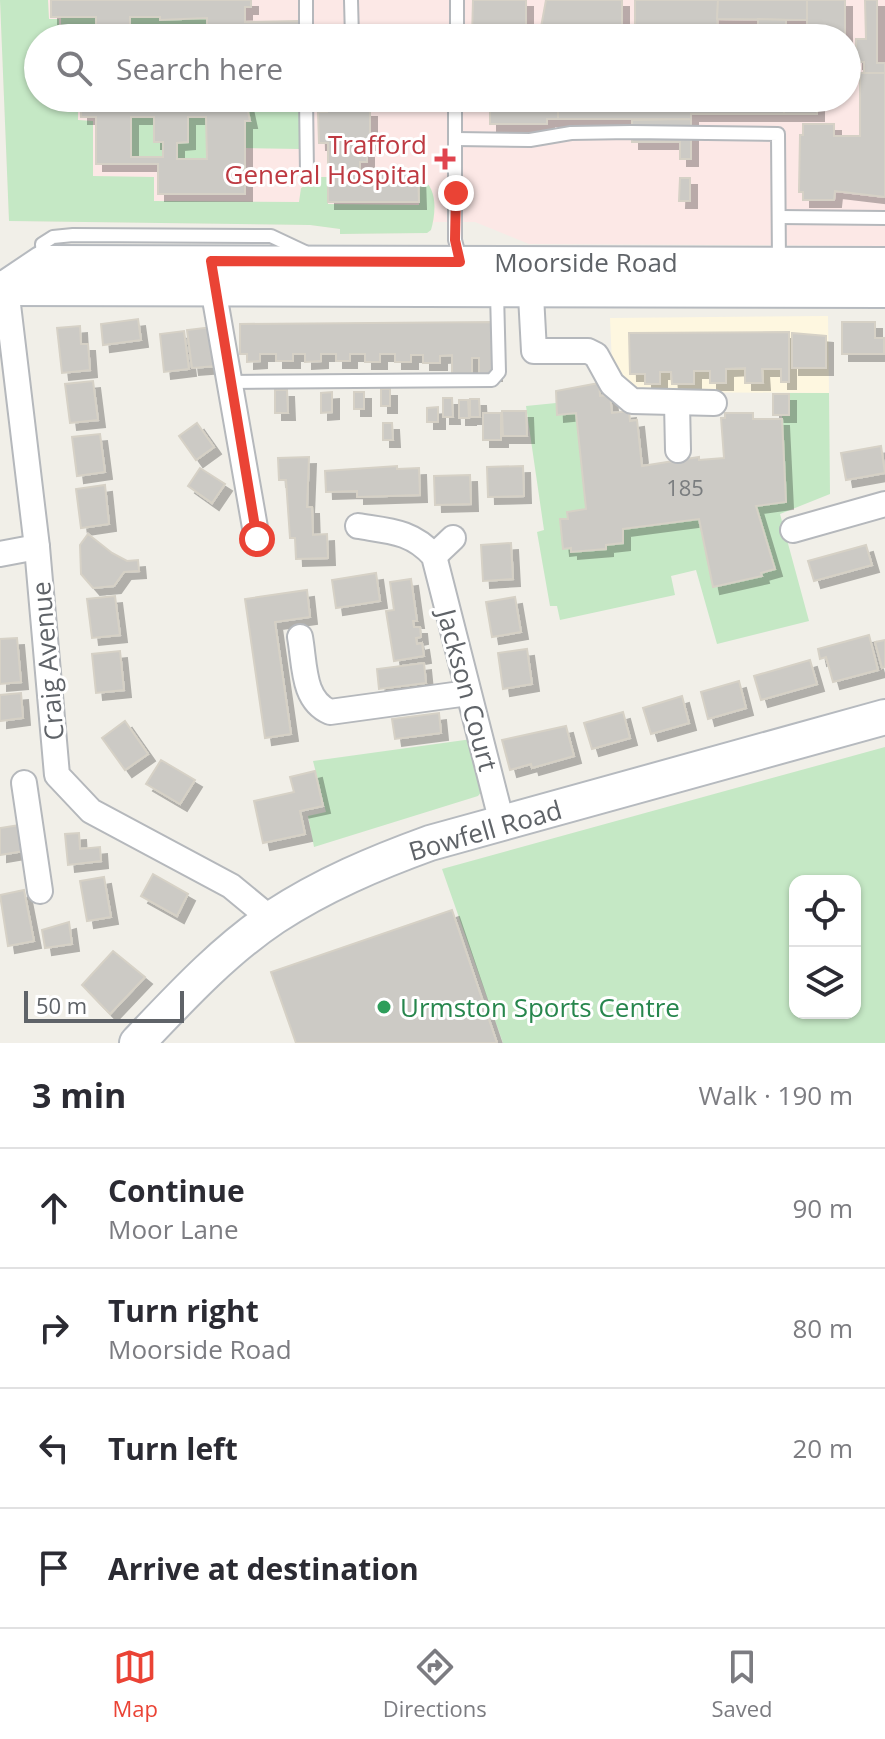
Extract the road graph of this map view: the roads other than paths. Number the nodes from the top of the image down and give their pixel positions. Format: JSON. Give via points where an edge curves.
{"nodes":[{"id":1,"x":306,"y":0,"type":"edge"},
{"id":2,"x":351,"y":0,"type":"edge"},
{"id":3,"x":457,"y":0,"type":"edge"},
{"id":4,"x":306,"y":24,"type":"edge"},
{"id":5,"x":352,"y":24,"type":"edge"},
{"id":6,"x":457,"y":24,"type":"edge"},
{"id":7,"x":306,"y":112,"type":"edge"},
{"id":8,"x":455,"y":112,"type":"edge"},
{"id":9,"x":456,"y":139,"type":"junction"},
{"id":10,"x":307,"y":174,"type":"dead end"},
{"id":11,"x":779,"y":217,"type":"junction"},
{"id":12,"x":885,"y":218,"type":"edge"},
{"id":13,"x":326,"y":261,"type":"junction"},
{"id":14,"x":460,"y":262,"type":"junction"},
{"id":15,"x":43,"y":263,"type":"junction"},
{"id":16,"x":779,"y":264,"type":"junction"},
{"id":17,"x":885,"y":265,"type":"edge"},
{"id":18,"x":212,"y":274,"type":"junction"},
{"id":19,"x":519,"y":280,"type":"junction"},
{"id":20,"x":3,"y":288,"type":"edge"},
{"id":21,"x":885,"y":290,"type":"edge"},
{"id":22,"x":229,"y":382,"type":"junction"},
{"id":23,"x":677,"y":403,"type":"junction"},
{"id":24,"x":714,"y":403,"type":"dead end"},
{"id":25,"x":678,"y":450,"type":"dead end"},
{"id":26,"x":885,"y":504,"type":"edge"},
{"id":27,"x":793,"y":530,"type":"dead end"},
{"id":28,"x":373,"y":536,"type":"dead end"},
{"id":29,"x":453,"y":538,"type":"dead end"},
{"id":30,"x":257,"y":539,"type":"dead end"},
{"id":31,"x":37,"y":547,"type":"junction"},
{"id":32,"x":0,"y":554,"type":"edge"},
{"id":33,"x":434,"y":556,"type":"junction"},
{"id":34,"x":300,"y":637,"type":"dead end"},
{"id":35,"x":468,"y":693,"type":"junction"},
{"id":36,"x":885,"y":717,"type":"edge"},
{"id":37,"x":57,"y":775,"type":"junction"},
{"id":38,"x":12,"y":785,"type":"edge"},
{"id":39,"x":502,"y":823,"type":"junction"},
{"id":40,"x":40,"y":891,"type":"dead end"},
{"id":41,"x":271,"y":919,"type":"junction"},
{"id":42,"x":137,"y":1043,"type":"edge"}],
"edges":[{"from":1,"to":4,"type":"lane"},
{"from":2,"to":5,"type":"lane"},
{"from":3,"to":6,"type":"lane"},
{"from":7,"to":10,"type":"lane"},
{"from":8,"to":9,"type":"lane"},
{"from":9,"to":11,"type":"lane","via":[[530,140],[618,132],[778,134]]},
{"from":9,"to":14,"type":"lane","via":[[455,240]]},
{"from":11,"to":12,"type":"lane"},
{"from":11,"to":16,"type":"lane"},
{"from":13,"to":14,"type":"street","name":"Moorside Road"},
{"from":13,"to":15,"type":"lane","via":[[271,236],[73,235],[42,244]]},
{"from":13,"to":18,"type":"street","name":"Moorside Road"},
{"from":14,"to":19,"type":"street","name":"Moorside Road"},
{"from":15,"to":18,"type":"street","name":"Moorside Road"},
{"from":15,"to":20,"type":"street"},
{"from":16,"to":17,"type":"street","name":"Moorside Road"},
{"from":16,"to":19,"type":"street","name":"Moorside Road"},
{"from":18,"to":19,"type":"street","name":"Moorside Road"},
{"from":18,"to":20,"type":"street","name":"Moorside Road"},
{"from":18,"to":22,"type":"street"},
{"from":19,"to":21,"type":"street","name":"Moorside Road"},
{"from":19,"to":22,"type":"lane","via":[[499,372],[492,380]]},
{"from":19,"to":23,"type":"street","via":[[534,351],[588,351],[632,401]]},
{"from":20,"to":31,"type":"street","name":"Craig Avenue"},
{"from":22,"to":30,"type":"street"},
{"from":23,"to":24,"type":"street"},
{"from":23,"to":25,"type":"street"},
{"from":26,"to":27,"type":"street"},
{"from":28,"to":33,"type":"street","via":[[405,533]]},
{"from":29,"to":33,"type":"street"},
{"from":31,"to":32,"type":"street"},
{"from":31,"to":37,"type":"street","name":"Craig Avenue"},
{"from":33,"to":35,"type":"street","name":"Jackson Court"},
{"from":34,"to":35,"type":"street","via":[[310,696],[330,712]]},
{"from":35,"to":39,"type":"street","name":"Jackson Court"},
{"from":36,"to":39,"type":"street","name":"Bowfell Road"},
{"from":37,"to":38,"type":"street"},
{"from":37,"to":41,"type":"street","name":"Craig Avenue","via":[[91,811],[231,886]]},
{"from":38,"to":40,"type":"street"},
{"from":39,"to":41,"type":"street","name":"Bowfell Road","via":[[368,866]]},
{"from":41,"to":42,"type":"street","name":"Bowfell Road","via":[[188,990]]}]}
